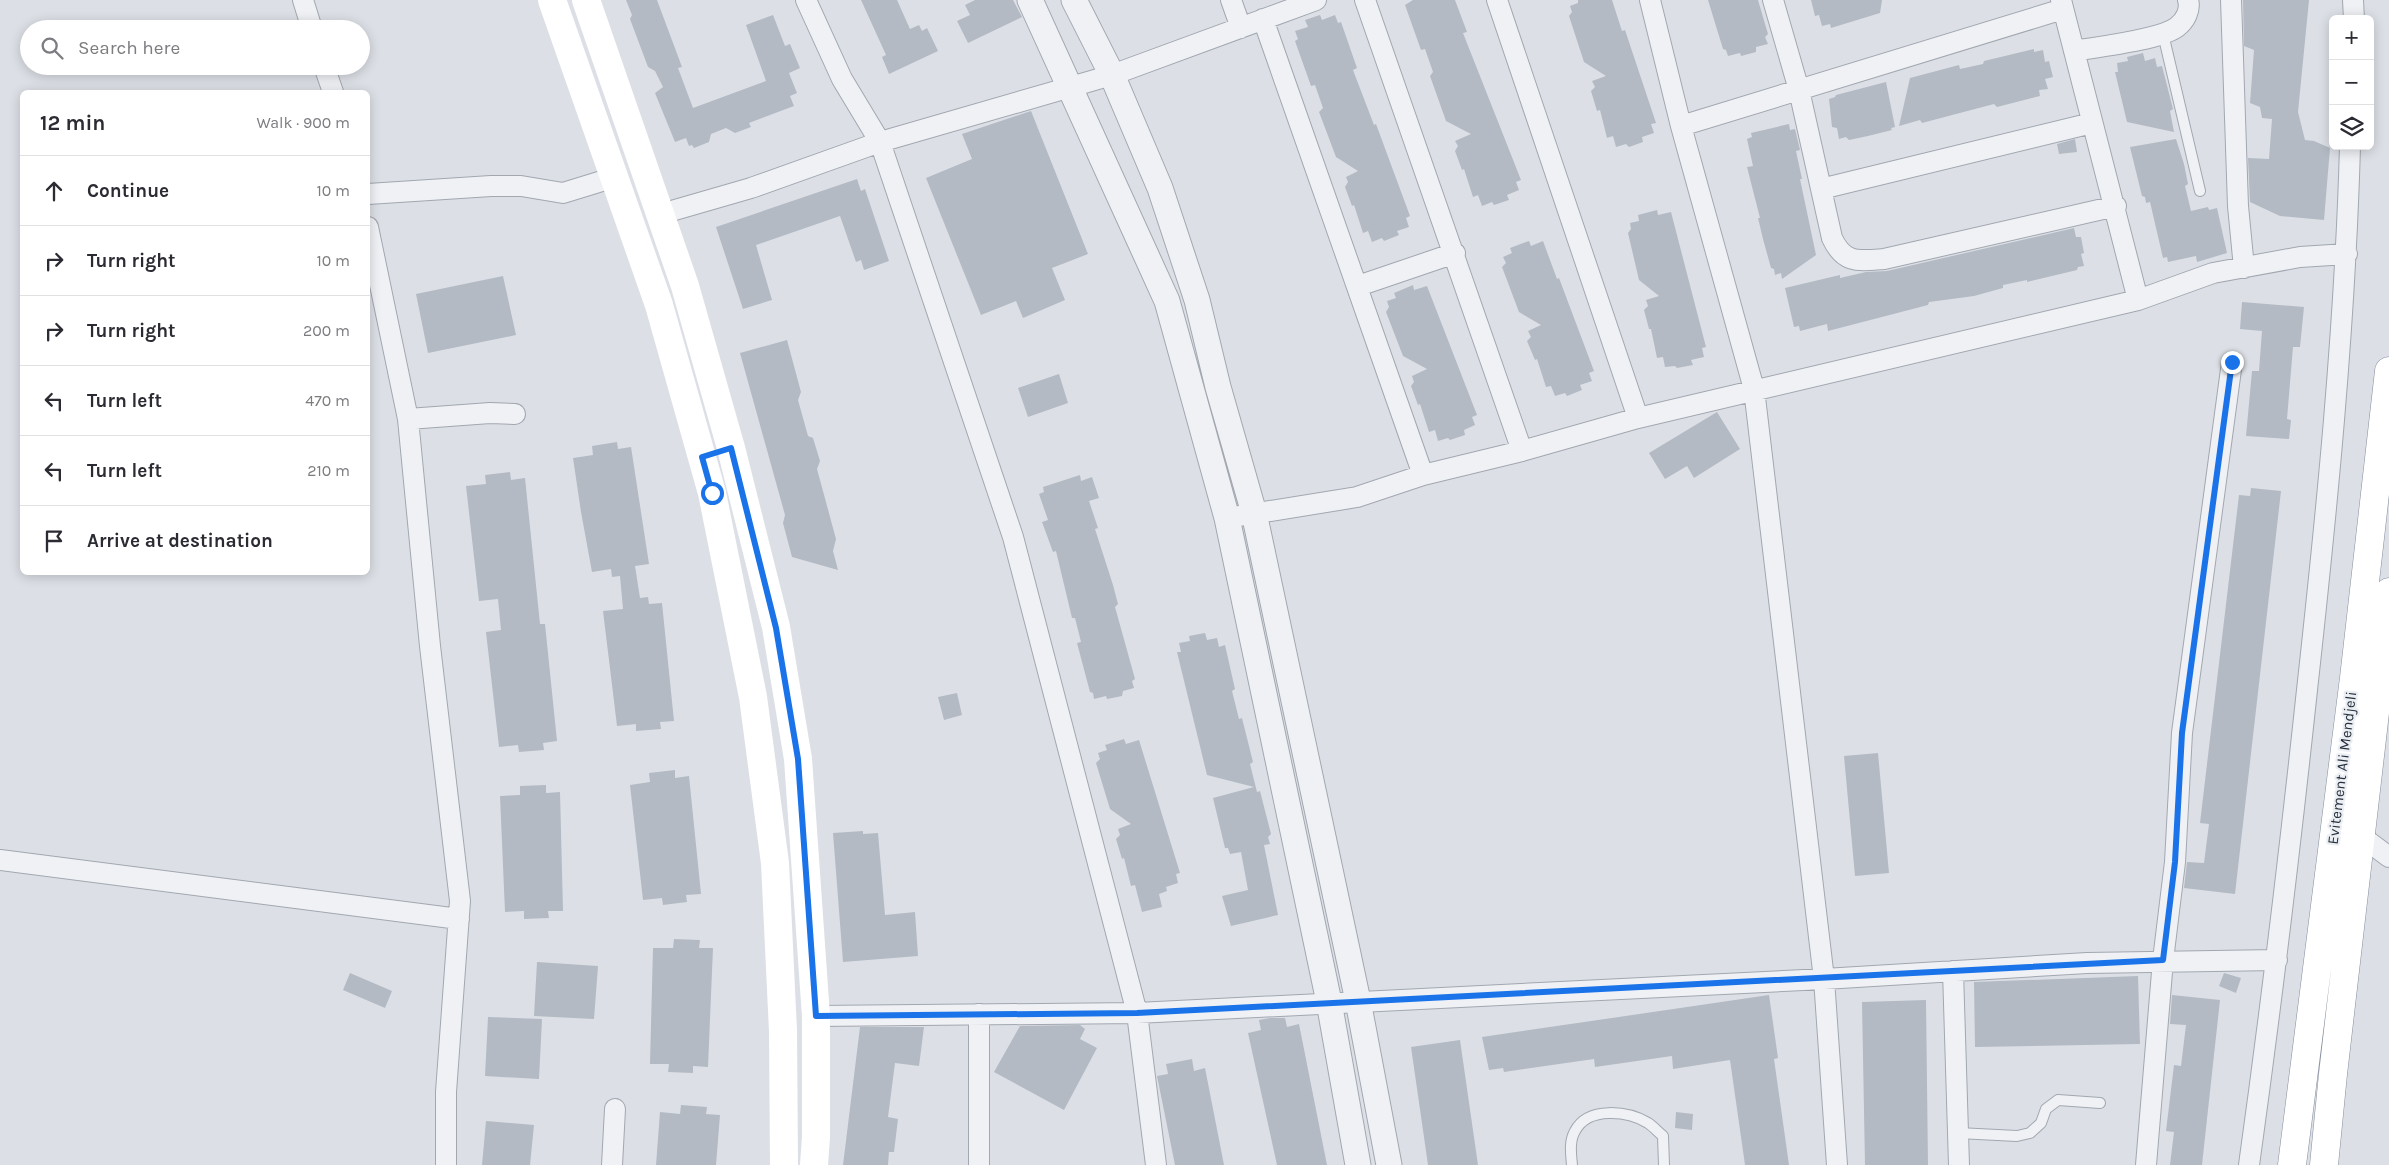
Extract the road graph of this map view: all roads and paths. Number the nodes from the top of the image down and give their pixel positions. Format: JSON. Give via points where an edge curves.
{"nodes":[{"id":1,"x":303,"y":0,"type":"edge"},
{"id":2,"x":552,"y":0,"type":"edge"},
{"id":3,"x":586,"y":0,"type":"edge"},
{"id":4,"x":806,"y":0,"type":"edge"},
{"id":5,"x":1030,"y":0,"type":"edge"},
{"id":6,"x":1074,"y":0,"type":"edge"},
{"id":7,"x":1231,"y":0,"type":"edge"},
{"id":8,"x":1316,"y":0,"type":"edge"},
{"id":9,"x":1365,"y":0,"type":"edge"},
{"id":10,"x":1497,"y":0,"type":"edge"},
{"id":11,"x":1650,"y":0,"type":"edge"},
{"id":12,"x":1773,"y":0,"type":"edge"},
{"id":13,"x":2188,"y":0,"type":"edge"},
{"id":14,"x":2231,"y":0,"type":"edge"},
{"id":15,"x":2353,"y":0,"type":"edge"},
{"id":16,"x":2062,"y":5,"type":"edge"},
{"id":17,"x":2354,"y":15,"type":"edge"},
{"id":18,"x":1264,"y":19,"type":"junction"},
{"id":19,"x":309,"y":20,"type":"edge"},
{"id":20,"x":1241,"y":28,"type":"junction"},
{"id":21,"x":2162,"y":34,"type":"junction"},
{"id":22,"x":2074,"y":51,"type":"junction"},
{"id":23,"x":327,"y":75,"type":"edge"},
{"id":24,"x":1112,"y":75,"type":"junction"},
{"id":25,"x":1070,"y":89,"type":"junction"},
{"id":26,"x":331,"y":90,"type":"edge"},
{"id":27,"x":1799,"y":90,"type":"junction"},
{"id":28,"x":2092,"y":123,"type":"junction"},
{"id":29,"x":1681,"y":126,"type":"junction"},
{"id":30,"x":880,"y":142,"type":"junction"},
{"id":31,"x":2350,"y":150,"type":"edge"},
{"id":32,"x":615,"y":177,"type":"junction"},
{"id":33,"x":1821,"y":189,"type":"junction"},
{"id":34,"x":2200,"y":191,"type":"dead end"},
{"id":35,"x":370,"y":194,"type":"edge"},
{"id":36,"x":2116,"y":206,"type":"junction"},
{"id":37,"x":661,"y":214,"type":"junction"},
{"id":38,"x":370,"y":238,"type":"edge"},
{"id":39,"x":1455,"y":254,"type":"junction"},
{"id":40,"x":2347,"y":254,"type":"junction"},
{"id":41,"x":2244,"y":268,"type":"junction"},
{"id":42,"x":1358,"y":286,"type":"junction"},
{"id":43,"x":2138,"y":300,"type":"junction"},
{"id":44,"x":2232,"y":362,"type":"dead end"},
{"id":45,"x":2389,"y":371,"type":"edge"},
{"id":46,"x":1754,"y":389,"type":"junction"},
{"id":47,"x":515,"y":414,"type":"dead end"},
{"id":48,"x":1638,"y":418,"type":"junction"},
{"id":49,"x":408,"y":419,"type":"junction"},
{"id":50,"x":731,"y":448,"type":"junction"},
{"id":51,"x":1522,"y":451,"type":"junction"},
{"id":52,"x":702,"y":457,"type":"junction"},
{"id":53,"x":1422,"y":475,"type":"junction"},
{"id":54,"x":1254,"y":513,"type":"junction"},
{"id":55,"x":1227,"y":518,"type":"junction"},
{"id":56,"x":2389,"y":592,"type":"edge"},
{"id":57,"x":2361,"y":836,"type":"junction"},
{"id":58,"x":2389,"y":858,"type":"edge"},
{"id":59,"x":0,"y":860,"type":"edge"},
{"id":60,"x":459,"y":919,"type":"junction"},
{"id":61,"x":2163,"y":960,"type":"junction"},
{"id":62,"x":2277,"y":960,"type":"junction"},
{"id":63,"x":1954,"y":971,"type":"junction"},
{"id":64,"x":1824,"y":979,"type":"junction"},
{"id":65,"x":1358,"y":1001,"type":"junction"},
{"id":66,"x":1329,"y":1002,"type":"junction"},
{"id":67,"x":1137,"y":1013,"type":"junction"},
{"id":68,"x":979,"y":1014,"type":"junction"},
{"id":69,"x":816,"y":1016,"type":"junction"},
{"id":70,"x":2100,"y":1103,"type":"dead end"},
{"id":71,"x":615,"y":1109,"type":"dead end"},
{"id":72,"x":1958,"y":1133,"type":"junction"},
{"id":73,"x":446,"y":1165,"type":"edge"},
{"id":74,"x":612,"y":1165,"type":"edge"},
{"id":75,"x":784,"y":1165,"type":"edge"},
{"id":76,"x":814,"y":1165,"type":"edge"},
{"id":77,"x":979,"y":1165,"type":"edge"},
{"id":78,"x":1156,"y":1165,"type":"edge"},
{"id":79,"x":1358,"y":1165,"type":"edge"},
{"id":80,"x":1389,"y":1165,"type":"edge"},
{"id":81,"x":1572,"y":1165,"type":"edge"},
{"id":82,"x":1664,"y":1165,"type":"edge"},
{"id":83,"x":1837,"y":1165,"type":"edge"},
{"id":84,"x":1959,"y":1165,"type":"edge"},
{"id":85,"x":2146,"y":1165,"type":"edge"},
{"id":86,"x":2249,"y":1165,"type":"edge"},
{"id":87,"x":2292,"y":1165,"type":"edge"},
{"id":88,"x":2324,"y":1165,"type":"edge"}],
"edges":[{"from":1,"to":19,"type":"street"},
{"from":2,"to":32,"type":"main road"},
{"from":3,"to":37,"type":"main road"},
{"from":4,"to":30,"type":"street","via":[[842,79]]},
{"from":5,"to":25,"type":"street"},
{"from":6,"to":24,"type":"street"},
{"from":7,"to":20,"type":"street"},
{"from":8,"to":18,"type":"street"},
{"from":9,"to":39,"type":"street"},
{"from":10,"to":48,"type":"street"},
{"from":11,"to":29,"type":"street"},
{"from":12,"to":27,"type":"street"},
{"from":13,"to":21,"type":"street","via":[[2186,17],[2176,28]]},
{"from":14,"to":41,"type":"street","via":[[2238,206]]},
{"from":15,"to":17,"type":"street"},
{"from":16,"to":22,"type":"street"},
{"from":16,"to":27,"type":"street"},
{"from":18,"to":20,"type":"street"},
{"from":18,"to":42,"type":"street"},
{"from":20,"to":24,"type":"street"},
{"from":21,"to":22,"type":"street"},
{"from":21,"to":34,"type":"lane"},
{"from":22,"to":28,"type":"street"},
{"from":23,"to":26,"type":"street"},
{"from":24,"to":25,"type":"street"},
{"from":24,"to":54,"type":"street","via":[[1160,188],[1198,300],[1218,387]]},
{"from":25,"to":30,"type":"street"},
{"from":25,"to":55,"type":"street","via":[[1167,301]]},
{"from":27,"to":29,"type":"street"},
{"from":27,"to":33,"type":"street"},
{"from":28,"to":33,"type":"street"},
{"from":28,"to":36,"type":"street"},
{"from":29,"to":46,"type":"street"},
{"from":30,"to":37,"type":"street","via":[[751,188]]},
{"from":30,"to":67,"type":"street","via":[[1014,537]]},
{"from":31,"to":40,"type":"street"},
{"from":32,"to":35,"type":"street","via":[[563,193],[521,186],[491,186]]},
{"from":32,"to":52,"type":"main road","via":[[659,305]]},
{"from":33,"to":36,"type":"street","via":[[1838,251],[1858,261],[1884,260]]},
{"from":36,"to":43,"type":"street"},
{"from":37,"to":50,"type":"main road"},
{"from":38,"to":49,"type":"street"},
{"from":39,"to":42,"type":"street"},
{"from":39,"to":51,"type":"street"},
{"from":40,"to":41,"type":"street","via":[[2300,257]]},
{"from":40,"to":62,"type":"street","via":[[2331,477]]},
{"from":41,"to":43,"type":"street","via":[[2213,273]]},
{"from":42,"to":53,"type":"street"},
{"from":43,"to":46,"type":"street"},
{"from":44,"to":61,"type":"street","via":[[2182,733],[2175,862]]},
{"from":45,"to":87,"type":"main road","name":"Evitement Ali Mendjeli"},
{"from":46,"to":48,"type":"street"},
{"from":46,"to":64,"type":"street"},
{"from":47,"to":49,"type":"street"},
{"from":48,"to":51,"type":"street"},
{"from":49,"to":60,"type":"street","via":[[460,901]]},
{"from":50,"to":52,"type":"main road"},
{"from":50,"to":69,"type":"main road","via":[[776,628],[798,759]]},
{"from":51,"to":53,"type":"street"},
{"from":52,"to":75,"type":"main road","via":[[753,697],[775,863],[783,1031]]},
{"from":53,"to":54,"type":"street","via":[[1357,497]]},
{"from":54,"to":55,"type":"street"},
{"from":54,"to":65,"type":"street"},
{"from":55,"to":66,"type":"street"},
{"from":56,"to":57,"type":"main road","name":"Evitement Ali Mendjeli"},
{"from":57,"to":58,"type":"street"},
{"from":57,"to":88,"type":"main road","name":"Evitement Ali Mendjeli"},
{"from":59,"to":60,"type":"street"},
{"from":60,"to":73,"type":"street","via":[[446,1092]]},
{"from":61,"to":62,"type":"street"},
{"from":61,"to":63,"type":"street"},
{"from":61,"to":85,"type":"street"},
{"from":62,"to":86,"type":"street"},
{"from":63,"to":64,"type":"street"},
{"from":63,"to":72,"type":"street"},
{"from":64,"to":65,"type":"street"},
{"from":64,"to":83,"type":"street"},
{"from":65,"to":66,"type":"street"},
{"from":65,"to":80,"type":"street"},
{"from":66,"to":67,"type":"street"},
{"from":66,"to":79,"type":"street"},
{"from":67,"to":68,"type":"street"},
{"from":67,"to":78,"type":"street"},
{"from":68,"to":69,"type":"street"},
{"from":68,"to":77,"type":"street"},
{"from":69,"to":76,"type":"main road"},
{"from":70,"to":72,"type":"lane","via":[[2058,1100],[2046,1109],[2041,1123],[2030,1133],[2017,1136]]},
{"from":71,"to":74,"type":"street"},
{"from":72,"to":84,"type":"street"},
{"from":81,"to":82,"type":"lane","via":[[1571,1143],[1575,1130],[1584,1120],[1603,1113],[1630,1115],[1649,1124],[1663,1136]]}]}
